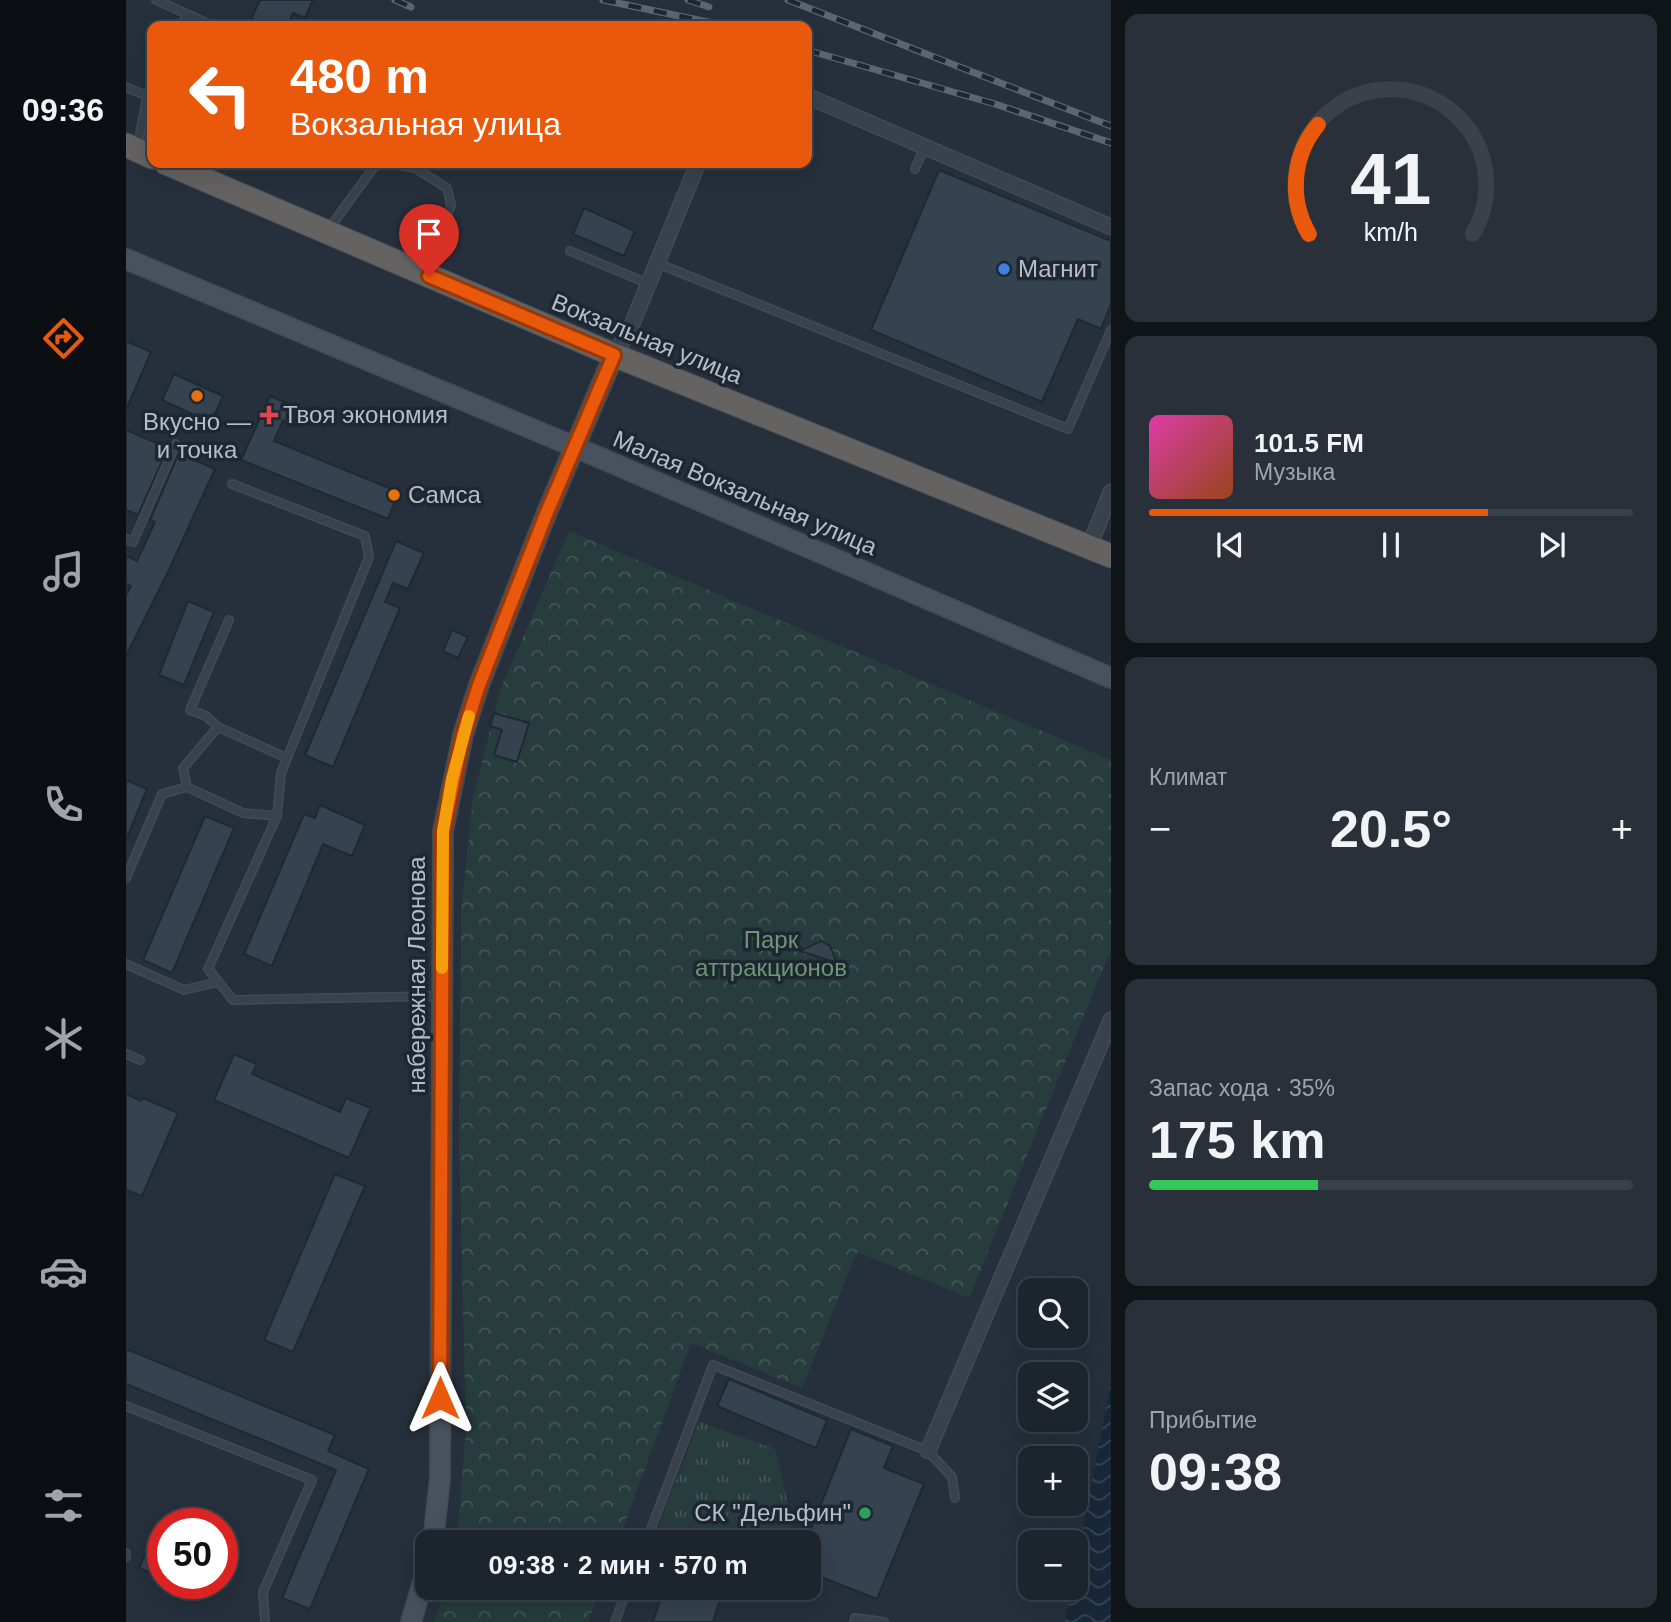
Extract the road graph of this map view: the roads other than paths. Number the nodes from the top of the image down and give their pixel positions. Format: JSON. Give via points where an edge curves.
{"nodes":[{"id":1,"x":156,"y":0,"type":"edge"},
{"id":2,"x":187,"y":14,"type":"junction"},
{"id":3,"x":184,"y":21,"type":"edge"},
{"id":4,"x":203,"y":21,"type":"edge"},
{"id":5,"x":126,"y":87,"type":"edge"},
{"id":6,"x":147,"y":96,"type":"joint"},
{"id":7,"x":812,"y":98,"type":"edge"},
{"id":8,"x":925,"y":145,"type":"junction"},
{"id":9,"x":138,"y":151,"type":"edge"},
{"id":10,"x":178,"y":168,"type":"edge"},
{"id":11,"x":373,"y":168,"type":"edge"},
{"id":12,"x":415,"y":168,"type":"edge"},
{"id":13,"x":696,"y":168,"type":"edge"},
{"id":14,"x":915,"y":169,"type":"dead end"},
{"id":15,"x":1111,"y":227,"type":"edge"},
{"id":16,"x":326,"y":232,"type":"junction"},
{"id":17,"x":570,"y":251,"type":"dead end"},
{"id":18,"x":126,"y":259,"type":"edge"},
{"id":19,"x":659,"y":264,"type":"junction"},
{"id":20,"x":429,"y":276,"type":"junction"},
{"id":21,"x":650,"y":284,"type":"junction"},
{"id":22,"x":1111,"y":330,"type":"edge"},
{"id":23,"x":614,"y":355,"type":"junction"},
{"id":24,"x":176,"y":444,"type":"dead end"},
{"id":25,"x":575,"y":447,"type":"junction"},
{"id":26,"x":233,"y":484,"type":"dead end"},
{"id":27,"x":1111,"y":492,"type":"edge"},
{"id":28,"x":126,"y":539,"type":"edge"},
{"id":29,"x":1089,"y":547,"type":"junction"},
{"id":30,"x":1111,"y":556,"type":"edge"},
{"id":31,"x":229,"y":620,"type":"dead end"},
{"id":32,"x":1111,"y":678,"type":"edge"},
{"id":33,"x":218,"y":727,"type":"junction"},
{"id":34,"x":287,"y":758,"type":"junction"},
{"id":35,"x":187,"y":787,"type":"junction"},
{"id":36,"x":277,"y":816,"type":"junction"},
{"id":37,"x":126,"y":878,"type":"edge"},
{"id":38,"x":126,"y":964,"type":"edge"},
{"id":39,"x":218,"y":982,"type":"junction"},
{"id":40,"x":442,"y":996,"type":"junction"},
{"id":41,"x":1110,"y":1024,"type":"edge"},
{"id":42,"x":126,"y":1054,"type":"edge"},
{"id":43,"x":141,"y":1060,"type":"dead end"},
{"id":44,"x":126,"y":1406,"type":"edge"},
{"id":45,"x":928,"y":1451,"type":"junction"},
{"id":46,"x":955,"y":1497,"type":"dead end"},
{"id":47,"x":434,"y":1530,"type":"edge"},
{"id":48,"x":651,"y":1530,"type":"edge"},
{"id":49,"x":418,"y":1600,"type":"edge"},
{"id":50,"x":623,"y":1600,"type":"edge"},
{"id":51,"x":265,"y":1622,"type":"edge"},
{"id":52,"x":411,"y":1622,"type":"edge"},
{"id":53,"x":615,"y":1622,"type":"edge"},
{"id":54,"x":854,"y":1622,"type":"edge"},
{"id":55,"x":884,"y":1622,"type":"edge"}],
"edges":[{"from":1,"to":2,"type":"lane"},
{"from":2,"to":3,"type":"lane"},
{"from":2,"to":4,"type":"lane"},
{"from":5,"to":6,"type":"lane"},
{"from":6,"to":9,"type":"lane"},
{"from":7,"to":8,"type":"street"},
{"from":8,"to":14,"type":"lane"},
{"from":8,"to":15,"type":"street"},
{"from":10,"to":16,"type":"highway","name":"Вокзальная улица"},
{"from":11,"to":16,"type":"lane"},
{"from":12,"to":20,"type":"lane","via":[[447,188],[451,205]]},
{"from":13,"to":19,"type":"street"},
{"from":16,"to":20,"type":"highway","name":"Вокзальная улица"},
{"from":17,"to":21,"type":"lane"},
{"from":18,"to":25,"type":"main road","name":"Малая Вокзальная улица"},
{"from":19,"to":21,"type":"street"},
{"from":19,"to":22,"type":"lane","via":[[1068,429]]},
{"from":20,"to":23,"type":"highway","name":"Вокзальная улица"},
{"from":21,"to":23,"type":"street"},
{"from":23,"to":25,"type":"main road","name":"набережная Леонова"},
{"from":23,"to":29,"type":"highway","name":"Вокзальная улица"},
{"from":24,"to":28,"type":"lane","via":[[132,542]]},
{"from":25,"to":32,"type":"main road","name":"Малая Вокзальная улица"},
{"from":25,"to":40,"type":"main road","name":"набережная Леонова","via":[[500,629],[463,735],[443,831]]},
{"from":26,"to":34,"type":"lane","via":[[365,536],[369,557]]},
{"from":27,"to":29,"type":"street"},
{"from":29,"to":30,"type":"highway","name":"Вокзальная улица"},
{"from":31,"to":33,"type":"lane","via":[[190,710]]},
{"from":33,"to":34,"type":"lane"},
{"from":33,"to":35,"type":"lane","via":[[183,768]]},
{"from":34,"to":36,"type":"lane"},
{"from":35,"to":36,"type":"lane","via":[[243,813]]},
{"from":35,"to":37,"type":"lane","via":[[162,794]]},
{"from":36,"to":39,"type":"lane","via":[[208,969]]},
{"from":38,"to":39,"type":"lane","via":[[184,990]]},
{"from":39,"to":40,"type":"lane","via":[[233,1000]]},
{"from":40,"to":47,"type":"main road","name":"набережная Леонова","via":[[439,1478]]},
{"from":41,"to":45,"type":"street"},
{"from":42,"to":43,"type":"lane"},
{"from":44,"to":51,"type":"lane","via":[[312,1480],[263,1592]]},
{"from":45,"to":46,"type":"lane","via":[[953,1477]]},
{"from":45,"to":48,"type":"lane","via":[[713,1365]]},
{"from":49,"to":52,"type":"main road"},
{"from":50,"to":53,"type":"lane"},
{"from":54,"to":55,"type":"lane","via":[[855,1618]]}]}
